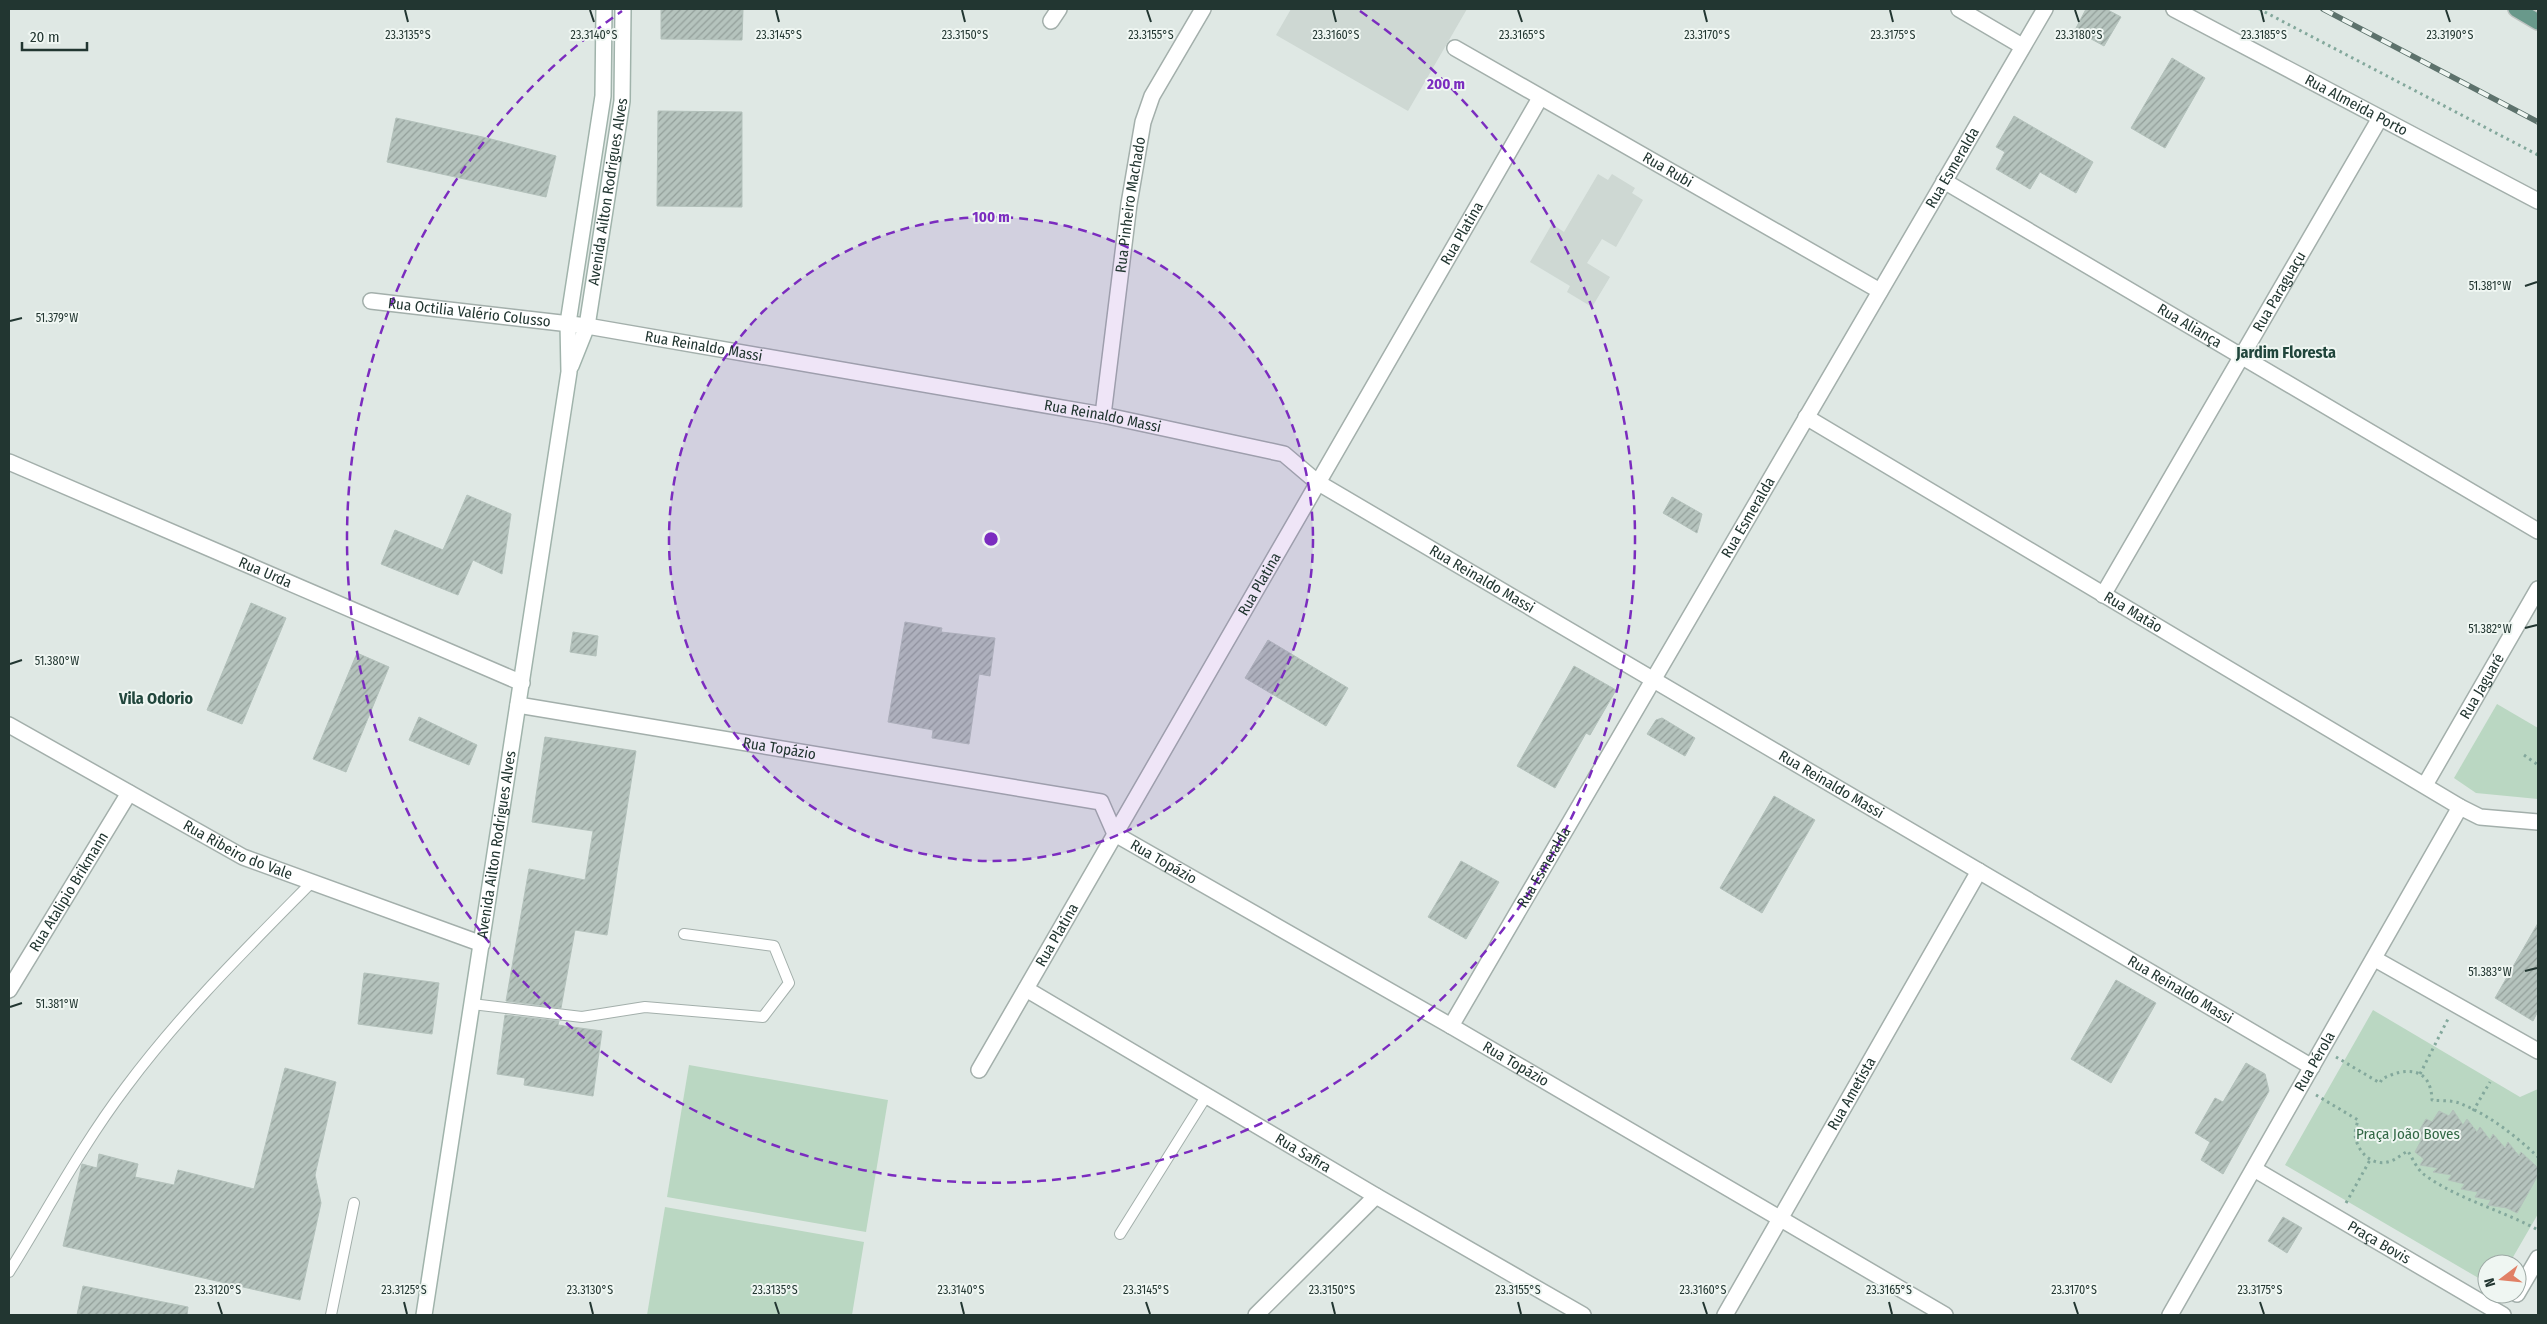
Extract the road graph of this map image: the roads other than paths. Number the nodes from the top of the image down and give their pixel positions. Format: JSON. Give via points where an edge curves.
{"nodes":[{"id":1,"x":604,"y":9,"type":"edge"},
{"id":2,"x":623,"y":9,"type":"edge"},
{"id":3,"x":1203,"y":9,"type":"edge"},
{"id":4,"x":1959,"y":9,"type":"edge"},
{"id":5,"x":2045,"y":9,"type":"edge"},
{"id":6,"x":2174,"y":9,"type":"edge"},
{"id":7,"x":2516,"y":9,"type":"edge"},
{"id":8,"x":2538,"y":22,"type":"edge"},
{"id":9,"x":2022,"y":46,"type":"junction"},
{"id":10,"x":1455,"y":48,"type":"dead end"},
{"id":11,"x":1540,"y":98,"type":"junction"},
{"id":12,"x":2380,"y":118,"type":"junction"},
{"id":13,"x":1944,"y":181,"type":"junction"},
{"id":14,"x":2538,"y":201,"type":"edge"},
{"id":15,"x":1880,"y":291,"type":"junction"},
{"id":16,"x":371,"y":301,"type":"dead end"},
{"id":17,"x":568,"y":323,"type":"junction"},
{"id":18,"x":587,"y":326,"type":"junction"},
{"id":19,"x":2243,"y":358,"type":"junction"},
{"id":20,"x":569,"y":372,"type":"junction"},
{"id":21,"x":1103,"y":415,"type":"junction"},
{"id":22,"x":1806,"y":417,"type":"junction"},
{"id":23,"x":9,"y":462,"type":"edge"},
{"id":24,"x":1317,"y":482,"type":"junction"},
{"id":25,"x":2538,"y":531,"type":"edge"},
{"id":26,"x":2538,"y":589,"type":"edge"},
{"id":27,"x":2104,"y":595,"type":"junction"},
{"id":28,"x":1654,"y":681,"type":"junction"},
{"id":29,"x":522,"y":683,"type":"junction"},
{"id":30,"x":518,"y":705,"type":"junction"},
{"id":31,"x":9,"y":725,"type":"edge"},
{"id":32,"x":2425,"y":785,"type":"junction"},
{"id":33,"x":129,"y":793,"type":"junction"},
{"id":34,"x":1101,"y":802,"type":"junction"},
{"id":35,"x":1130,"y":807,"type":"junction"},
{"id":36,"x":2460,"y":807,"type":"junction"},
{"id":37,"x":2538,"y":822,"type":"edge"},
{"id":38,"x":1115,"y":834,"type":"junction"},
{"id":39,"x":1979,"y":871,"type":"junction"},
{"id":40,"x":311,"y":883,"type":"junction"},
{"id":41,"x":684,"y":934,"type":"dead end"},
{"id":42,"x":482,"y":944,"type":"junction"},
{"id":43,"x":2376,"y":959,"type":"junction"},
{"id":44,"x":1026,"y":989,"type":"junction"},
{"id":45,"x":9,"y":990,"type":"edge"},
{"id":46,"x":472,"y":1004,"type":"junction"},
{"id":47,"x":1451,"y":1026,"type":"junction"},
{"id":48,"x":2538,"y":1052,"type":"edge"},
{"id":49,"x":2312,"y":1067,"type":"junction"},
{"id":50,"x":978,"y":1070,"type":"dead end"},
{"id":51,"x":1206,"y":1095,"type":"junction"},
{"id":52,"x":2254,"y":1169,"type":"junction"},
{"id":53,"x":1376,"y":1196,"type":"junction"},
{"id":54,"x":354,"y":1203,"type":"dead end"},
{"id":55,"x":1779,"y":1220,"type":"junction"},
{"id":56,"x":1120,"y":1234,"type":"dead end"},
{"id":57,"x":2538,"y":1258,"type":"edge"},
{"id":58,"x":9,"y":1272,"type":"edge"},
{"id":59,"x":2527,"y":1277,"type":"edge"},
{"id":60,"x":2511,"y":1304,"type":"edge"},
{"id":61,"x":331,"y":1315,"type":"edge"},
{"id":62,"x":424,"y":1315,"type":"edge"},
{"id":63,"x":1256,"y":1315,"type":"edge"},
{"id":64,"x":1583,"y":1315,"type":"edge"},
{"id":65,"x":1724,"y":1315,"type":"edge"},
{"id":66,"x":1945,"y":1315,"type":"edge"},
{"id":67,"x":2170,"y":1315,"type":"edge"},
{"id":68,"x":2504,"y":1315,"type":"edge"}],
"edges":[{"from":1,"to":17,"type":"street","name":"Avenida Ailton Rodrigues Alves","via":[[603,96]]},
{"from":2,"to":18,"type":"street","name":"Avenida Ailton Rodrigues Alves","via":[[622,101]]},
{"from":3,"to":21,"type":"street","name":"Rua Pinheiro Machado","via":[[1152,96],[1143,122],[1129,204]]},
{"from":4,"to":9,"type":"street"},
{"from":5,"to":9,"type":"street","name":"Rua Esmeralda"},
{"from":6,"to":12,"type":"street","name":"Rua Almeida Porto"},
{"from":7,"to":8,"type":"main road"},
{"from":9,"to":13,"type":"street","name":"Rua Esmeralda"},
{"from":10,"to":11,"type":"street","name":"Rua Rubi"},
{"from":11,"to":15,"type":"street","name":"Rua Rubi"},
{"from":11,"to":24,"type":"street","name":"Rua Platina"},
{"from":12,"to":14,"type":"street","name":"Rua Almeida Porto"},
{"from":12,"to":19,"type":"street","name":"Rua Paraguaçu"},
{"from":13,"to":15,"type":"street","name":"Rua Esmeralda"},
{"from":13,"to":19,"type":"street","name":"Rua Aliança"},
{"from":15,"to":22,"type":"street","name":"Rua Esmeralda"},
{"from":16,"to":17,"type":"street","name":"Rua Octilia Valério Colusso"},
{"from":17,"to":18,"type":"street","name":"Rua Reinaldo Massi"},
{"from":17,"to":20,"type":"street","name":"Avenida Ailton Rodrigues Alves"},
{"from":18,"to":20,"type":"street","name":"Avenida Ailton Rodrigues Alves"},
{"from":18,"to":21,"type":"street","name":"Rua Reinaldo Massi"},
{"from":19,"to":25,"type":"street","name":"Rua Aliança"},
{"from":19,"to":27,"type":"street","name":"Rua Paraguaçu"},
{"from":20,"to":29,"type":"street","name":"Avenida Ailton Rodrigues Alves"},
{"from":21,"to":24,"type":"street","name":"Rua Reinaldo Massi","via":[[1284,454]]},
{"from":22,"to":27,"type":"street","name":"Rua Matão"},
{"from":22,"to":28,"type":"street","name":"Rua Esmeralda"},
{"from":23,"to":29,"type":"street","name":"Rua Urda"},
{"from":24,"to":28,"type":"street","name":"Rua Reinaldo Massi"},
{"from":24,"to":35,"type":"street","name":"Rua Platina"},
{"from":26,"to":32,"type":"street","name":"Rua Jaguaré"},
{"from":27,"to":32,"type":"street","name":"Rua Matão"},
{"from":28,"to":39,"type":"street","name":"Rua Reinaldo Massi"},
{"from":28,"to":47,"type":"street","name":"Rua Esmeralda"},
{"from":29,"to":30,"type":"street","name":"Avenida Ailton Rodrigues Alves"},
{"from":30,"to":34,"type":"street","name":"Rua Topázio"},
{"from":30,"to":42,"type":"street","name":"Avenida Ailton Rodrigues Alves"},
{"from":31,"to":33,"type":"street","name":"Rua Ribeiro do Vale"},
{"from":32,"to":36,"type":"street","name":"Rua Matão"},
{"from":33,"to":40,"type":"street","name":"Rua Ribeiro do Vale","via":[[243,857]]},
{"from":33,"to":45,"type":"street","name":"Rua Atalipio Brikmann"},
{"from":34,"to":35,"type":"street","name":"Rua Topázio"},
{"from":34,"to":38,"type":"street","name":"Rua Topázio"},
{"from":35,"to":38,"type":"street","name":"Rua Platina"},
{"from":36,"to":37,"type":"street","name":"Rua Matão","via":[[2480,817]]},
{"from":36,"to":43,"type":"street","name":"Rua Pérola"},
{"from":38,"to":44,"type":"street","name":"Rua Platina"},
{"from":38,"to":47,"type":"street","name":"Rua Topázio"},
{"from":39,"to":49,"type":"street","name":"Rua Reinaldo Massi"},
{"from":39,"to":55,"type":"street","name":"Rua Ametista"},
{"from":40,"to":42,"type":"street","name":"Rua Ribeiro do Vale"},
{"from":40,"to":58,"type":"lane","via":[[199,997],[125,1088]]},
{"from":41,"to":46,"type":"lane","via":[[774,946],[789,983],[762,1017],[645,1007],[582,1017]]},
{"from":42,"to":46,"type":"street","name":"Avenida Ailton Rodrigues Alves"},
{"from":43,"to":48,"type":"street"},
{"from":43,"to":49,"type":"street","name":"Rua Pérola"},
{"from":44,"to":50,"type":"street","name":"Rua Platina"},
{"from":44,"to":51,"type":"street","name":"Rua Safira"},
{"from":46,"to":62,"type":"street","name":"Avenida Ailton Rodrigues Alves"},
{"from":47,"to":55,"type":"street","name":"Rua Topázio"},
{"from":49,"to":52,"type":"street","name":"Rua Pérola"},
{"from":51,"to":53,"type":"street","name":"Rua Safira"},
{"from":51,"to":56,"type":"lane"},
{"from":52,"to":67,"type":"street","name":"Rua Pérola"},
{"from":52,"to":68,"type":"street","name":"Praça Bovis"},
{"from":53,"to":63,"type":"street"},
{"from":53,"to":64,"type":"street","name":"Rua Safira"},
{"from":54,"to":61,"type":"lane"},
{"from":55,"to":65,"type":"street","name":"Rua Ametista"},
{"from":55,"to":66,"type":"street","name":"Rua Topázio"},
{"from":57,"to":59,"type":"street"},
{"from":60,"to":68,"type":"street"}]}
